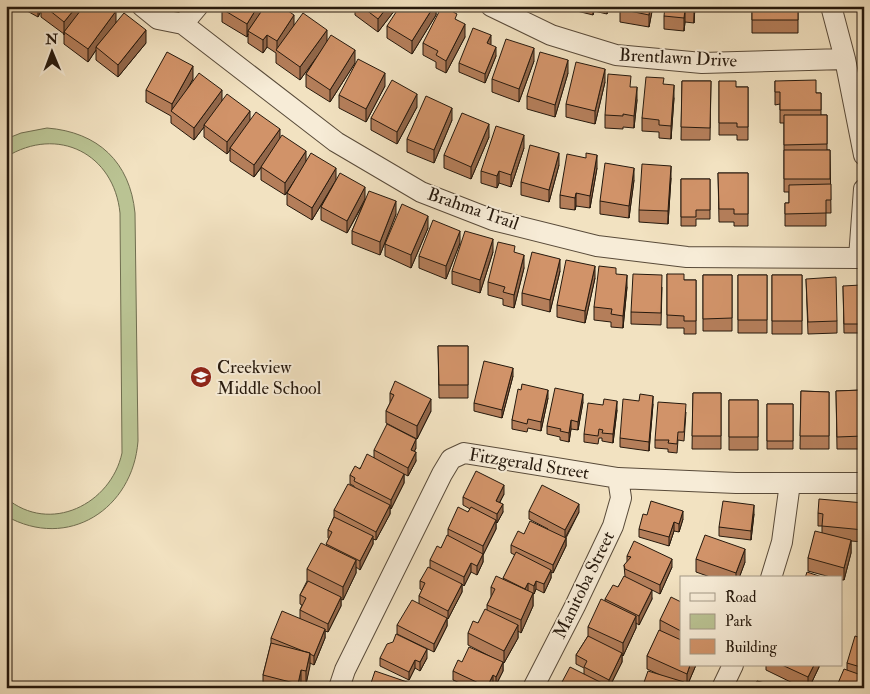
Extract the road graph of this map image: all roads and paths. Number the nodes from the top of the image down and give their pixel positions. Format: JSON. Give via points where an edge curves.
{"nodes":[{"id":1,"x":142,"y":6,"type":"edge"},
{"id":2,"x":198,"y":6,"type":"edge"},
{"id":3,"x":491,"y":6,"type":"edge"},
{"id":4,"x":831,"y":6,"type":"edge"},
{"id":5,"x":183,"y":24,"type":"junction"},
{"id":6,"x":845,"y":59,"type":"junction"},
{"id":7,"x":864,"y":155,"type":"edge"},
{"id":8,"x":864,"y":188,"type":"edge"},
{"id":9,"x":618,"y":478,"type":"junction"},
{"id":10,"x":790,"y":483,"type":"junction"},
{"id":11,"x":864,"y":483,"type":"edge"},
{"id":12,"x":772,"y":576,"type":"edge"},
{"id":13,"x":733,"y":666,"type":"edge"},
{"id":14,"x":339,"y":688,"type":"edge"},
{"id":15,"x":533,"y":688,"type":"edge"},
{"id":16,"x":722,"y":688,"type":"edge"}],
"edges":[{"from":1,"to":5,"type":"street","name":"Brahma Trail","via":[[158,18]]},
{"from":2,"to":5,"type":"street"},
{"from":3,"to":6,"type":"street","name":"Brentlawn Drive","via":[[551,35],[616,55],[702,63]]},
{"from":4,"to":6,"type":"street"},
{"from":5,"to":8,"type":"street","name":"Brahma Trail","via":[[336,142],[421,192],[494,220],[597,246],[687,257],[859,258]]},
{"from":6,"to":7,"type":"street"},
{"from":9,"to":10,"type":"street","name":"Fitzgerald Street"},
{"from":9,"to":14,"type":"street","name":"Fitzgerald Street","via":[[485,455],[464,453],[455,456],[442,474]]},
{"from":9,"to":15,"type":"street","name":"Manitoba Street","via":[[621,498],[613,526]]},
{"from":10,"to":11,"type":"street","name":"Fitzgerald Street"},
{"from":10,"to":12,"type":"street","via":[[782,542]]},
{"from":13,"to":16,"type":"street"}]}
